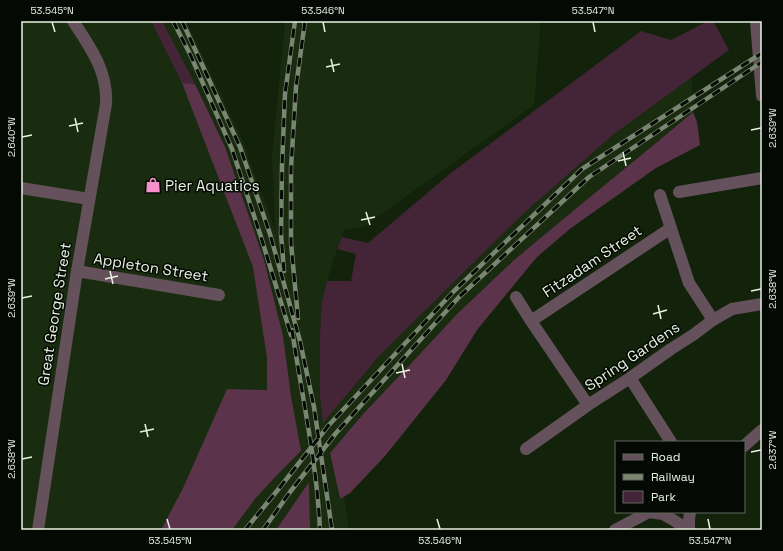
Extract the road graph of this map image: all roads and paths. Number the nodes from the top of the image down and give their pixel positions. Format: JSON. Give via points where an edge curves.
{"nodes":[{"id":1,"x":73,"y":21,"type":"edge"},
{"id":2,"x":756,"y":21,"type":"edge"},
{"id":3,"x":762,"y":96,"type":"edge"},
{"id":4,"x":762,"y":178,"type":"edge"},
{"id":5,"x":21,"y":188,"type":"edge"},
{"id":6,"x":678,"y":192,"type":"dead end"},
{"id":7,"x":660,"y":195,"type":"dead end"},
{"id":8,"x":89,"y":199,"type":"junction"},
{"id":9,"x":671,"y":228,"type":"junction"},
{"id":10,"x":77,"y":271,"type":"junction"},
{"id":11,"x":219,"y":295,"type":"dead end"},
{"id":12,"x":516,"y":297,"type":"dead end"},
{"id":13,"x":762,"y":304,"type":"edge"},
{"id":14,"x":713,"y":320,"type":"junction"},
{"id":15,"x":531,"y":321,"type":"junction"},
{"id":16,"x":630,"y":378,"type":"junction"},
{"id":17,"x":588,"y":405,"type":"junction"},
{"id":18,"x":762,"y":430,"type":"edge"},
{"id":19,"x":670,"y":441,"type":"edge"},
{"id":20,"x":745,"y":445,"type":"edge"},
{"id":21,"x":526,"y":448,"type":"dead end"},
{"id":22,"x":647,"y":513,"type":"edge"},
{"id":23,"x":656,"y":513,"type":"edge"},
{"id":24,"x":690,"y":513,"type":"edge"},
{"id":25,"x":38,"y":530,"type":"edge"},
{"id":26,"x":615,"y":530,"type":"edge"},
{"id":27,"x":689,"y":530,"type":"edge"}],
"edges":[{"from":1,"to":8,"type":"street","name":"Great George Street","via":[[98,60],[106,97]]},
{"from":2,"to":3,"type":"street"},
{"from":4,"to":6,"type":"street"},
{"from":5,"to":8,"type":"street"},
{"from":7,"to":9,"type":"street"},
{"from":8,"to":10,"type":"street","name":"Great George Street"},
{"from":9,"to":14,"type":"street","via":[[689,283]]},
{"from":9,"to":15,"type":"street","name":"Fitzadam Street"},
{"from":10,"to":11,"type":"street","name":"Appleton Street"},
{"from":10,"to":25,"type":"street","name":"Great George Street"},
{"from":12,"to":15,"type":"street"},
{"from":13,"to":14,"type":"street","name":"Spring Gardens","via":[[732,308]]},
{"from":14,"to":16,"type":"street","name":"Spring Gardens"},
{"from":15,"to":17,"type":"street"},
{"from":16,"to":17,"type":"street","name":"Spring Gardens"},
{"from":16,"to":19,"type":"street"},
{"from":17,"to":21,"type":"street","name":"Spring Gardens"},
{"from":18,"to":20,"type":"street"},
{"from":22,"to":26,"type":"street"},
{"from":23,"to":27,"type":"street","via":[[663,514]]},
{"from":24,"to":27,"type":"street"}]}
